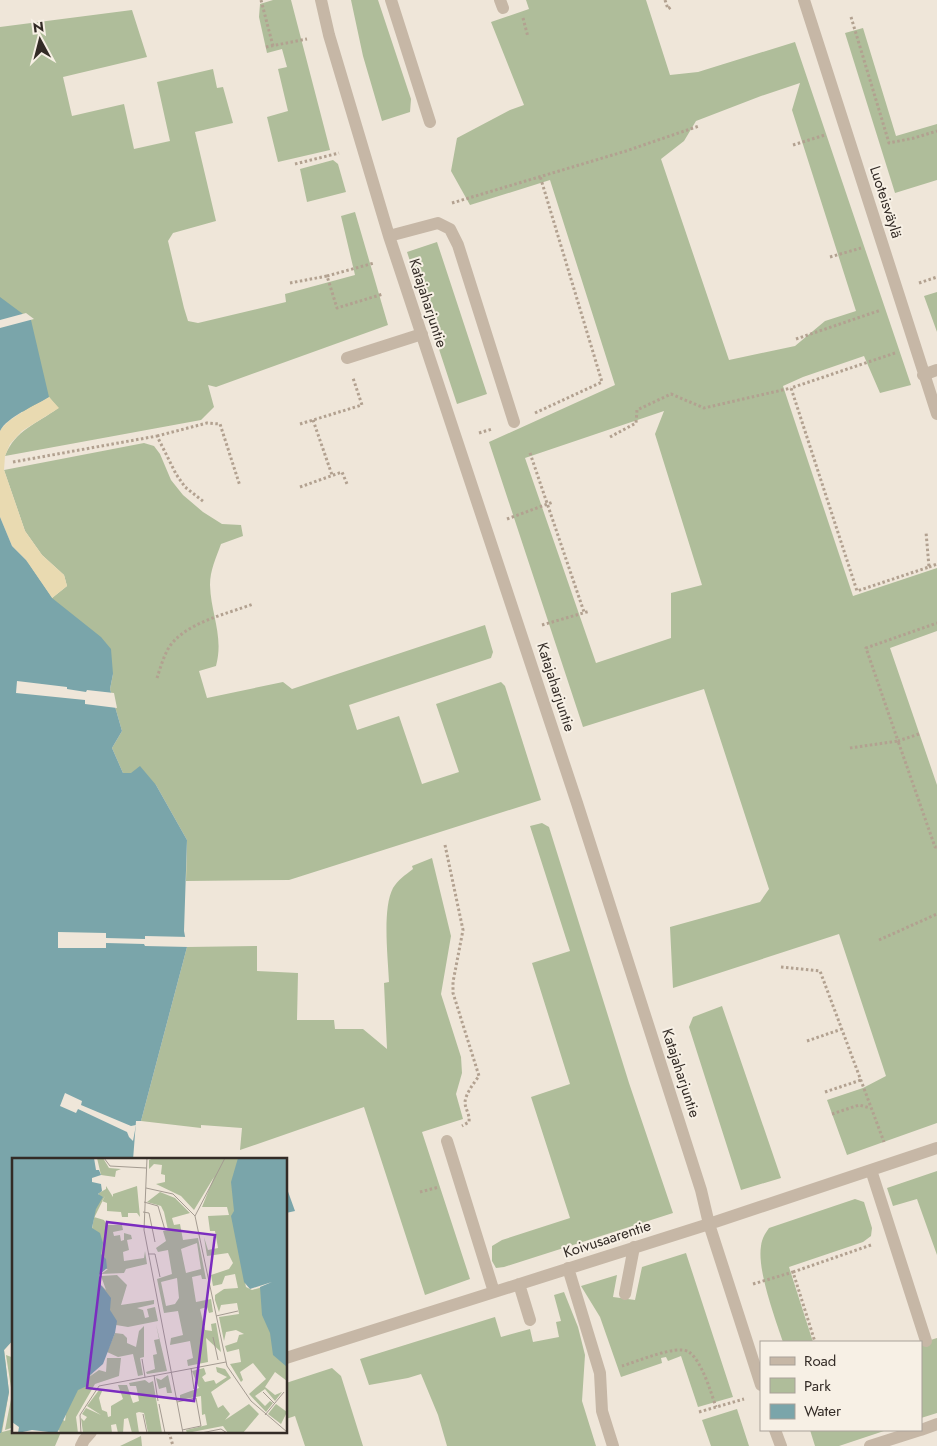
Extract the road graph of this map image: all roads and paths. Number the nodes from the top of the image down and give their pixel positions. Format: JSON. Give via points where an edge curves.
{"nodes":[{"id":1,"x":261,"y":0,"type":"edge"},
{"id":2,"x":320,"y":0,"type":"edge"},
{"id":3,"x":391,"y":0,"type":"edge"},
{"id":4,"x":665,"y":0,"type":"edge"},
{"id":5,"x":804,"y":0,"type":"edge"},
{"id":6,"x":671,"y":7,"type":"dead end"},
{"id":7,"x":851,"y":17,"type":"dead end"},
{"id":8,"x":523,"y":19,"type":"dead end"},
{"id":9,"x":328,"y":35,"type":"junction"},
{"id":10,"x":528,"y":37,"type":"dead end"},
{"id":11,"x":273,"y":46,"type":"junction"},
{"id":12,"x":266,"y":47,"type":"dead end"},
{"id":13,"x":430,"y":122,"type":"dead end"},
{"id":14,"x":699,"y":126,"type":"dead end"},
{"id":15,"x":845,"y":129,"type":"junction"},
{"id":16,"x":937,"y":131,"type":"edge"},
{"id":17,"x":793,"y":145,"type":"dead end"},
{"id":18,"x":339,"y":153,"type":"dead end"},
{"id":19,"x":295,"y":164,"type":"dead end"},
{"id":20,"x":540,"y":176,"type":"junction"},
{"id":21,"x":451,"y":203,"type":"dead end"},
{"id":22,"x":389,"y":236,"type":"junction"},
{"id":23,"x":881,"y":242,"type":"junction"},
{"id":24,"x":396,"y":257,"type":"junction"},
{"id":25,"x":830,"y":257,"type":"dead end"},
{"id":26,"x":327,"y":276,"type":"junction"},
{"id":27,"x":290,"y":283,"type":"dead end"},
{"id":28,"x":384,"y":294,"type":"dead end"},
{"id":29,"x":901,"y":304,"type":"junction"},
{"id":30,"x":422,"y":334,"type":"junction"},
{"id":31,"x":796,"y":338,"type":"dead end"},
{"id":32,"x":914,"y":346,"type":"junction"},
{"id":33,"x":347,"y":358,"type":"joint"},
{"id":34,"x":937,"y":370,"type":"edge"},
{"id":35,"x":923,"y":375,"type":"junction"},
{"id":36,"x":791,"y":388,"type":"junction"},
{"id":37,"x":937,"y":414,"type":"edge"},
{"id":38,"x":313,"y":420,"type":"junction"},
{"id":39,"x":514,"y":422,"type":"junction"},
{"id":40,"x":300,"y":424,"type":"dead end"},
{"id":41,"x":157,"y":436,"type":"junction"},
{"id":42,"x":610,"y":437,"type":"dead end"},
{"id":43,"x":457,"y":440,"type":"junction"},
{"id":44,"x":530,"y":453,"type":"dead end"},
{"id":45,"x":13,"y":462,"type":"dead end"},
{"id":46,"x":332,"y":476,"type":"junction"},
{"id":47,"x":346,"y":484,"type":"dead end"},
{"id":48,"x":240,"y":486,"type":"dead end"},
{"id":49,"x":300,"y":488,"type":"dead end"},
{"id":50,"x":204,"y":502,"type":"dead end"},
{"id":51,"x":553,"y":502,"type":"dead end"},
{"id":52,"x":547,"y":504,"type":"junction"},
{"id":53,"x":485,"y":527,"type":"junction"},
{"id":54,"x":926,"y":532,"type":"dead end"},
{"id":55,"x":937,"y":564,"type":"edge"},
{"id":56,"x":928,"y":567,"type":"junction"},
{"id":57,"x":253,"y":604,"type":"dead end"},
{"id":58,"x":590,"y":611,"type":"dead end"},
{"id":59,"x":584,"y":612,"type":"junction"},
{"id":60,"x":937,"y":623,"type":"edge"},
{"id":61,"x":520,"y":632,"type":"junction"},
{"id":62,"x":157,"y":678,"type":"dead end"},
{"id":63,"x":919,"y":734,"type":"dead end"},
{"id":64,"x":898,"y":741,"type":"junction"},
{"id":65,"x":850,"y":748,"type":"dead end"},
{"id":66,"x":445,"y":845,"type":"dead end"},
{"id":67,"x":937,"y":847,"type":"edge"},
{"id":68,"x":937,"y":914,"type":"edge"},
{"id":69,"x":879,"y":940,"type":"dead end"},
{"id":70,"x":781,"y":967,"type":"dead end"},
{"id":71,"x":842,"y":1029,"type":"junction"},
{"id":72,"x":807,"y":1041,"type":"dead end"},
{"id":73,"x":861,"y":1080,"type":"junction"},
{"id":74,"x":825,"y":1092,"type":"dead end"},
{"id":75,"x":870,"y":1108,"type":"junction"},
{"id":76,"x":832,"y":1114,"type":"dead end"},
{"id":77,"x":470,"y":1116,"type":"dead end"},
{"id":78,"x":447,"y":1141,"type":"dead end"},
{"id":79,"x":937,"y":1148,"type":"edge"},
{"id":80,"x":892,"y":1163,"type":"junction"},
{"id":81,"x":871,"y":1170,"type":"junction"},
{"id":82,"x":440,"y":1186,"type":"dead end"},
{"id":83,"x":420,"y":1192,"type":"dead end"},
{"id":84,"x":709,"y":1224,"type":"junction"},
{"id":85,"x":634,"y":1247,"type":"junction"},
{"id":86,"x":852,"y":1252,"type":"dead end"},
{"id":87,"x":568,"y":1268,"type":"junction"},
{"id":88,"x":793,"y":1272,"type":"junction"},
{"id":89,"x":519,"y":1284,"type":"junction"},
{"id":90,"x":494,"y":1292,"type":"junction"},
{"id":91,"x":731,"y":1292,"type":"junction"},
{"id":92,"x":625,"y":1294,"type":"dead end"},
{"id":93,"x":530,"y":1320,"type":"dead end"},
{"id":94,"x":816,"y":1341,"type":"edge"},
{"id":95,"x":926,"y":1341,"type":"dead end"},
{"id":96,"x":288,"y":1357,"type":"edge"},
{"id":97,"x":600,"y":1373,"type":"junction"},
{"id":98,"x":760,"y":1382,"type":"edge"},
{"id":99,"x":751,"y":1398,"type":"dead end"},
{"id":100,"x":716,"y":1408,"type":"junction"},
{"id":101,"x":699,"y":1412,"type":"dead end"},
{"id":102,"x":937,"y":1424,"type":"edge"},
{"id":103,"x":922,"y":1430,"type":"edge"},
{"id":104,"x":776,"y":1431,"type":"edge"},
{"id":105,"x":918,"y":1431,"type":"edge"},
{"id":106,"x":90,"y":1434,"type":"edge"},
{"id":107,"x":81,"y":1446,"type":"edge"},
{"id":108,"x":613,"y":1446,"type":"edge"},
{"id":109,"x":781,"y":1446,"type":"edge"},
{"id":110,"x":870,"y":1446,"type":"edge"}],
"edges":[{"from":1,"to":11,"type":"path"},
{"from":2,"to":9,"type":"street","name":"Katajaharjuntie"},
{"from":3,"to":13,"type":"street"},
{"from":4,"to":6,"type":"path","via":[[668,9]]},
{"from":5,"to":15,"type":"street","name":"Luoteisväylä"},
{"from":7,"to":16,"type":"path","via":[[889,143]]},
{"from":8,"to":10,"type":"path"},
{"from":9,"to":11,"type":"path"},
{"from":9,"to":22,"type":"street","name":"Katajaharjuntie"},
{"from":11,"to":12,"type":"path"},
{"from":14,"to":20,"type":"path"},
{"from":15,"to":17,"type":"path"},
{"from":15,"to":23,"type":"street","name":"Luoteisväylä"},
{"from":18,"to":19,"type":"path"},
{"from":20,"to":21,"type":"path"},
{"from":20,"to":39,"type":"path","via":[[602,382]]},
{"from":22,"to":24,"type":"street","name":"Katajaharjuntie"},
{"from":22,"to":39,"type":"street","via":[[438,222],[450,229],[458,245]]},
{"from":23,"to":25,"type":"path"},
{"from":23,"to":29,"type":"street","name":"Luoteisväylä"},
{"from":24,"to":26,"type":"path"},
{"from":24,"to":30,"type":"street","name":"Katajaharjuntie"},
{"from":26,"to":27,"type":"path"},
{"from":26,"to":28,"type":"path","via":[[336,308]]},
{"from":29,"to":31,"type":"path"},
{"from":29,"to":32,"type":"street","name":"Luoteisväylä"},
{"from":30,"to":33,"type":"street"},
{"from":30,"to":43,"type":"street","name":"Katajaharjuntie"},
{"from":32,"to":35,"type":"street","name":"Luoteisväylä"},
{"from":32,"to":36,"type":"path"},
{"from":33,"to":38,"type":"path","via":[[362,405]]},
{"from":34,"to":35,"type":"street"},
{"from":35,"to":37,"type":"street","name":"Luoteisväylä"},
{"from":36,"to":42,"type":"path","via":[[704,408],[671,394],[638,410],[636,423]]},
{"from":36,"to":56,"type":"path","via":[[857,591]]},
{"from":38,"to":40,"type":"path"},
{"from":38,"to":46,"type":"path"},
{"from":39,"to":43,"type":"path"},
{"from":41,"to":45,"type":"path"},
{"from":41,"to":48,"type":"path","via":[[207,423],[220,424]]},
{"from":41,"to":50,"type":"path","via":[[176,474]]},
{"from":43,"to":53,"type":"street","name":"Katajaharjuntie"},
{"from":44,"to":52,"type":"path"},
{"from":46,"to":47,"type":"path","via":[[342,472]]},
{"from":46,"to":49,"type":"path"},
{"from":51,"to":52,"type":"path"},
{"from":52,"to":53,"type":"path"},
{"from":52,"to":59,"type":"path"},
{"from":53,"to":61,"type":"street","name":"Katajaharjuntie"},
{"from":54,"to":56,"type":"path"},
{"from":55,"to":56,"type":"path"},
{"from":57,"to":62,"type":"path","via":[[183,633],[169,648]]},
{"from":58,"to":59,"type":"path"},
{"from":59,"to":61,"type":"path"},
{"from":60,"to":64,"type":"path","via":[[866,648]]},
{"from":61,"to":84,"type":"street","name":"Katajaharjuntie"},
{"from":63,"to":64,"type":"path"},
{"from":64,"to":65,"type":"path"},
{"from":64,"to":67,"type":"path"},
{"from":66,"to":77,"type":"path","via":[[463,930],[453,993],[479,1076],[465,1103]]},
{"from":68,"to":69,"type":"path"},
{"from":70,"to":71,"type":"path","via":[[820,971]]},
{"from":71,"to":72,"type":"path"},
{"from":71,"to":73,"type":"path"},
{"from":73,"to":74,"type":"path"},
{"from":73,"to":75,"type":"path"},
{"from":75,"to":76,"type":"path","via":[[858,1105]]},
{"from":75,"to":80,"type":"path"},
{"from":78,"to":90,"type":"street"},
{"from":79,"to":80,"type":"street","name":"Koivusaarentie"},
{"from":80,"to":81,"type":"street","name":"Koivusaarentie"},
{"from":81,"to":84,"type":"street","name":"Koivusaarentie"},
{"from":81,"to":95,"type":"street"},
{"from":82,"to":83,"type":"path"},
{"from":84,"to":85,"type":"street","name":"Koivusaarentie"},
{"from":84,"to":91,"type":"street","name":"Katajaharjuntie"},
{"from":85,"to":87,"type":"street","name":"Koivusaarentie"},
{"from":85,"to":92,"type":"street"},
{"from":86,"to":88,"type":"path"},
{"from":87,"to":89,"type":"street","name":"Koivusaarentie"},
{"from":87,"to":97,"type":"street"},
{"from":88,"to":91,"type":"path"},
{"from":88,"to":94,"type":"path"},
{"from":89,"to":90,"type":"street","name":"Koivusaarentie"},
{"from":89,"to":93,"type":"street"},
{"from":90,"to":96,"type":"street","name":"Koivusaarentie"},
{"from":91,"to":98,"type":"street","name":"Katajaharjuntie"},
{"from":97,"to":100,"type":"path","via":[[673,1350],[689,1352],[710,1388]]},
{"from":97,"to":108,"type":"street","via":[[602,1411]]},
{"from":99,"to":100,"type":"path"},
{"from":100,"to":101,"type":"path"},
{"from":102,"to":103,"type":"street"},
{"from":104,"to":109,"type":"street"},
{"from":105,"to":110,"type":"street"},
{"from":106,"to":107,"type":"street"}]}
